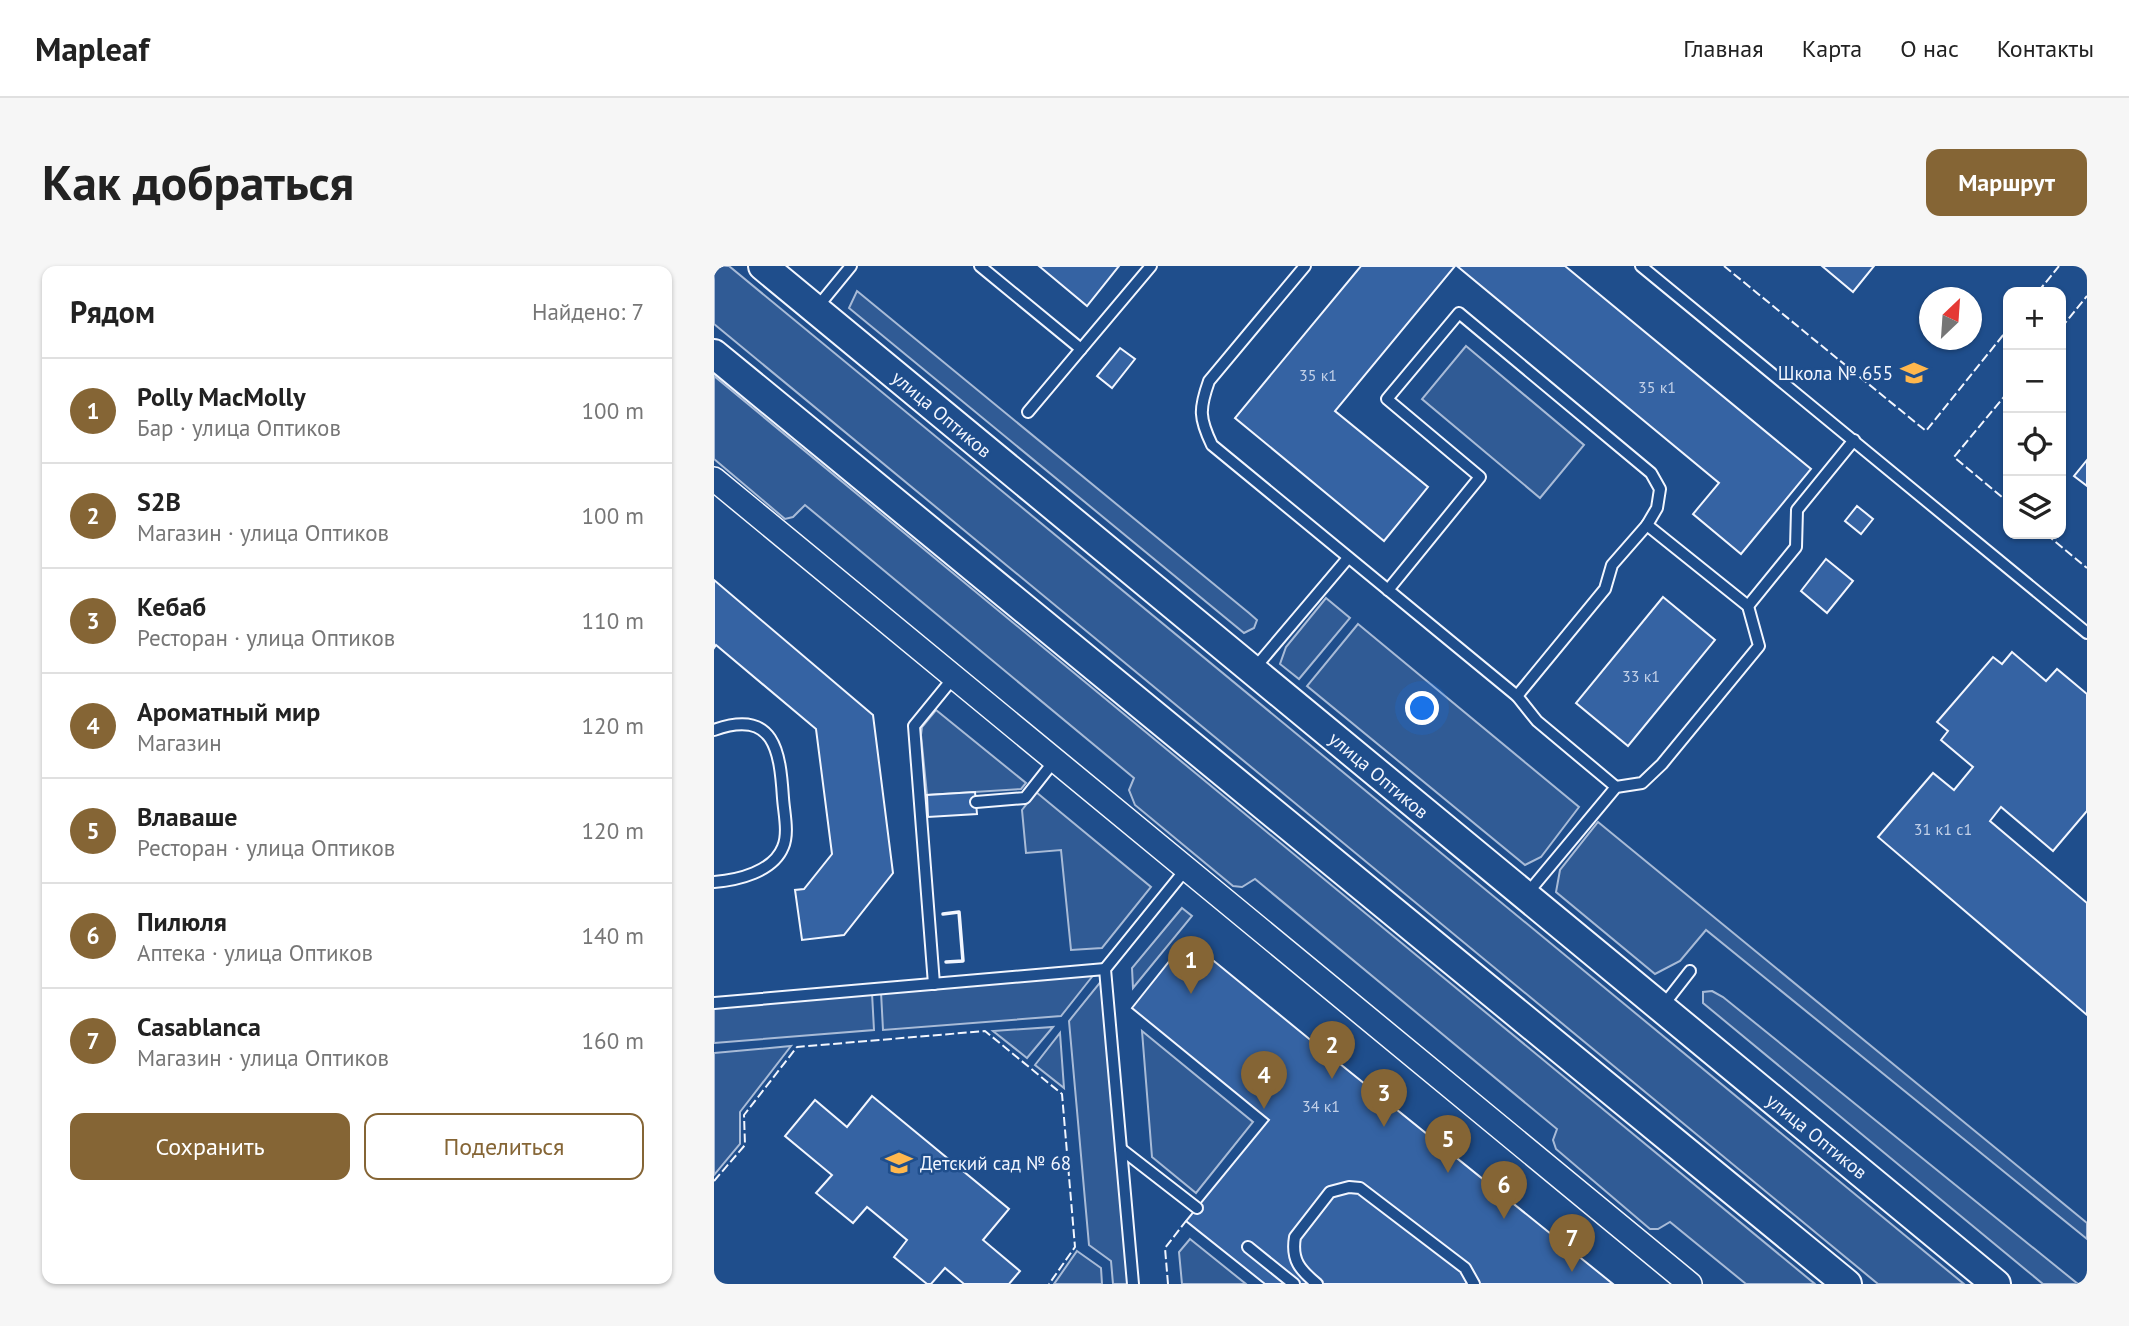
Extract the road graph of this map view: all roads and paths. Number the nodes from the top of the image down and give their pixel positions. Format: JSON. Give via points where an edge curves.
{"nodes":[{"id":1,"x":763,"y":266,"type":"edge"},
{"id":2,"x":851,"y":266,"type":"edge"},
{"id":3,"x":980,"y":266,"type":"edge"},
{"id":4,"x":1151,"y":266,"type":"edge"},
{"id":5,"x":1305,"y":266,"type":"edge"},
{"id":6,"x":1641,"y":266,"type":"edge"},
{"id":7,"x":816,"y":310,"type":"junction"},
{"id":8,"x":1081,"y":349,"type":"junction"},
{"id":9,"x":714,"y":354,"type":"edge"},
{"id":10,"x":1028,"y":412,"type":"dead end"},
{"id":11,"x":1854,"y":440,"type":"junction"},
{"id":12,"x":714,"y":479,"type":"edge"},
{"id":13,"x":1647,"y":525,"type":"junction"},
{"id":14,"x":1348,"y":558,"type":"junction"},
{"id":15,"x":1388,"y":590,"type":"junction"},
{"id":16,"x":1748,"y":606,"type":"junction"},
{"id":17,"x":2087,"y":633,"type":"edge"},
{"id":18,"x":1252,"y":671,"type":"junction"},
{"id":19,"x":954,"y":677,"type":"junction"},
{"id":20,"x":1517,"y":696,"type":"junction"},
{"id":21,"x":714,"y":730,"type":"edge"},
{"id":22,"x":1055,"y":760,"type":"junction"},
{"id":23,"x":1616,"y":787,"type":"junction"},
{"id":24,"x":976,"y":802,"type":"dead end"},
{"id":25,"x":1186,"y":869,"type":"junction"},
{"id":26,"x":714,"y":882,"type":"edge"},
{"id":27,"x":1525,"y":896,"type":"junction"},
{"id":28,"x":1105,"y":968,"type":"junction"},
{"id":29,"x":1690,"y":971,"type":"dead end"},
{"id":30,"x":934,"y":984,"type":"junction"},
{"id":31,"x":714,"y":1003,"type":"edge"},
{"id":32,"x":1661,"y":1008,"type":"junction"},
{"id":33,"x":1121,"y":1149,"type":"junction"},
{"id":34,"x":1135,"y":1157,"type":"junction"},
{"id":35,"x":1123,"y":1168,"type":"junction"},
{"id":36,"x":1198,"y":1208,"type":"dead end"},
{"id":37,"x":1248,"y":1247,"type":"dead end"},
{"id":38,"x":1687,"y":1283,"type":"edge"},
{"id":39,"x":1133,"y":1284,"type":"edge"},
{"id":40,"x":1294,"y":1284,"type":"edge"},
{"id":41,"x":1317,"y":1284,"type":"edge"},
{"id":42,"x":1474,"y":1284,"type":"edge"},
{"id":43,"x":1847,"y":1284,"type":"edge"},
{"id":44,"x":1996,"y":1284,"type":"edge"}],
"edges":[{"from":1,"to":7,"type":"street","name":"улица Оптиков"},
{"from":2,"to":7,"type":"lane"},
{"from":3,"to":8,"type":"lane"},
{"from":4,"to":8,"type":"lane"},
{"from":5,"to":14,"type":"lane","via":[[1209,380],[1201,404],[1202,425],[1212,445]]},
{"from":6,"to":11,"type":"lane"},
{"from":7,"to":18,"type":"street","name":"улица Оптиков"},
{"from":8,"to":10,"type":"lane"},
{"from":9,"to":43,"type":"street"},
{"from":11,"to":16,"type":"lane","via":[[1797,510],[1796,547]]},
{"from":11,"to":17,"type":"lane"},
{"from":12,"to":19,"type":"street"},
{"from":13,"to":15,"type":"lane","via":[[1657,508],[1660,489],[1651,473],[1459,313],[1387,399],[1480,477]]},
{"from":13,"to":16,"type":"lane"},
{"from":13,"to":20,"type":"lane","via":[[1612,565],[1605,589]]},
{"from":14,"to":15,"type":"lane"},
{"from":14,"to":18,"type":"lane"},
{"from":15,"to":20,"type":"lane"},
{"from":16,"to":23,"type":"lane","via":[[1759,646],[1662,764],[1642,783]]},
{"from":18,"to":27,"type":"street","name":"улица Оптиков"},
{"from":19,"to":22,"type":"street"},
{"from":19,"to":30,"type":"lane","via":[[914,726]]},
{"from":20,"to":23,"type":"lane","via":[[1537,721]]},
{"from":21,"to":26,"type":"lane","via":[[742,724],[759,729],[775,742],[781,757],[786,836],[777,856],[756,873]]},
{"from":22,"to":24,"type":"lane","via":[[1025,798]]},
{"from":22,"to":25,"type":"street"},
{"from":23,"to":27,"type":"lane"},
{"from":25,"to":28,"type":"lane"},
{"from":25,"to":38,"type":"street"},
{"from":27,"to":32,"type":"street","name":"улица Оптиков"},
{"from":28,"to":30,"type":"lane"},
{"from":28,"to":33,"type":"lane"},
{"from":29,"to":32,"type":"lane"},
{"from":30,"to":31,"type":"lane"},
{"from":32,"to":44,"type":"street","name":"улица Оптиков"},
{"from":33,"to":34,"type":"lane"},
{"from":33,"to":35,"type":"lane"},
{"from":34,"to":35,"type":"lane"},
{"from":34,"to":36,"type":"lane"},
{"from":35,"to":39,"type":"lane"},
{"from":37,"to":40,"type":"lane"},
{"from":41,"to":42,"type":"lane","via":[[1297,1263],[1295,1237],[1330,1192],[1349,1187],[1370,1193],[1465,1268]]}]}
